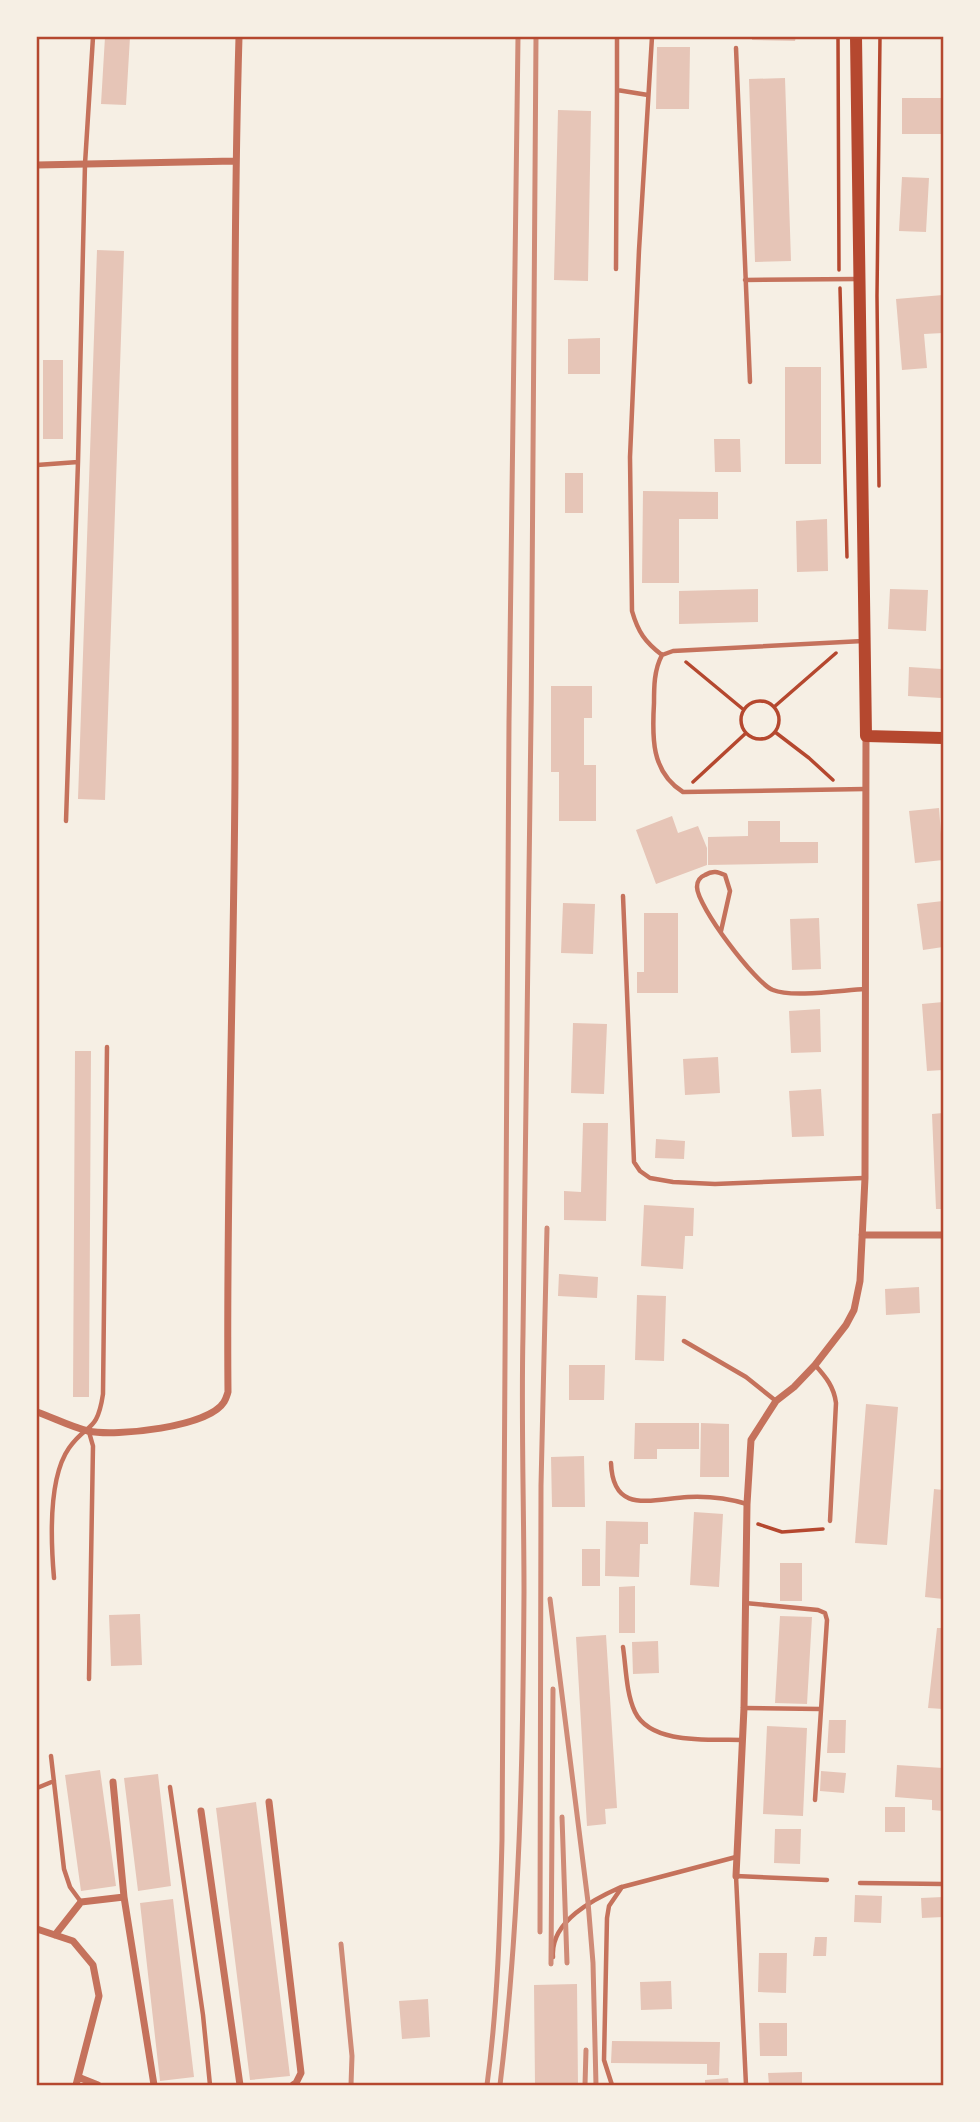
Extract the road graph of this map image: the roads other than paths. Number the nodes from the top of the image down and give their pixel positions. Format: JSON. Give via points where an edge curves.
{"nodes":[{"id":1,"x":93,"y":37,"type":"edge"},
{"id":2,"x":239,"y":37,"type":"edge"},
{"id":3,"x":617,"y":37,"type":"edge"},
{"id":4,"x":652,"y":37,"type":"edge"},
{"id":5,"x":856,"y":37,"type":"edge"},
{"id":6,"x":736,"y":48,"type":"dead end"},
{"id":7,"x":617,"y":90,"type":"junction"},
{"id":8,"x":648,"y":95,"type":"junction"},
{"id":9,"x":235,"y":161,"type":"junction"},
{"id":10,"x":85,"y":164,"type":"junction"},
{"id":11,"x":37,"y":165,"type":"edge"},
{"id":12,"x":616,"y":270,"type":"dead end"},
{"id":13,"x":859,"y":279,"type":"junction"},
{"id":14,"x":745,"y":280,"type":"junction"},
{"id":15,"x":750,"y":382,"type":"dead end"},
{"id":16,"x":78,"y":462,"type":"junction"},
{"id":17,"x":37,"y":465,"type":"edge"},
{"id":18,"x":864,"y":641,"type":"junction"},
{"id":19,"x":662,"y":655,"type":"junction"},
{"id":20,"x":866,"y":736,"type":"junction"},
{"id":21,"x":943,"y":738,"type":"edge"},
{"id":22,"x":867,"y":789,"type":"junction"},
{"id":23,"x":66,"y":821,"type":"dead end"},
{"id":24,"x":623,"y":895,"type":"dead end"},
{"id":25,"x":721,"y":931,"type":"junction"},
{"id":26,"x":865,"y":989,"type":"junction"},
{"id":27,"x":107,"y":1047,"type":"dead end"},
{"id":28,"x":865,"y":1178,"type":"junction"},
{"id":29,"x":862,"y":1235,"type":"junction"},
{"id":30,"x":943,"y":1235,"type":"edge"},
{"id":31,"x":684,"y":1340,"type":"dead end"},
{"id":32,"x":815,"y":1365,"type":"junction"},
{"id":33,"x":776,"y":1401,"type":"junction"},
{"id":34,"x":37,"y":1412,"type":"edge"},
{"id":35,"x":89,"y":1431,"type":"junction"},
{"id":36,"x":611,"y":1463,"type":"dead end"},
{"id":37,"x":747,"y":1504,"type":"junction"},
{"id":38,"x":830,"y":1521,"type":"road end"},
{"id":39,"x":54,"y":1578,"type":"dead end"},
{"id":40,"x":744,"y":1603,"type":"junction"},
{"id":41,"x":622,"y":1647,"type":"dead end"},
{"id":42,"x":89,"y":1679,"type":"dead end"},
{"id":43,"x":744,"y":1708,"type":"junction"},
{"id":44,"x":820,"y":1709,"type":"junction"},
{"id":45,"x":743,"y":1740,"type":"junction"},
{"id":46,"x":51,"y":1756,"type":"dead end"},
{"id":47,"x":54,"y":1781,"type":"junction"},
{"id":48,"x":113,"y":1782,"type":"dead end"},
{"id":49,"x":170,"y":1787,"type":"dead end"},
{"id":50,"x":37,"y":1788,"type":"edge"},
{"id":51,"x":815,"y":1800,"type":"dead end"},
{"id":52,"x":269,"y":1802,"type":"dead end"},
{"id":53,"x":201,"y":1811,"type":"dead end"},
{"id":54,"x":737,"y":1857,"type":"junction"},
{"id":55,"x":736,"y":1877,"type":"junction"},
{"id":56,"x":827,"y":1880,"type":"dead end"},
{"id":57,"x":860,"y":1883,"type":"dead end"},
{"id":58,"x":943,"y":1884,"type":"edge"},
{"id":59,"x":622,"y":1887,"type":"junction"},
{"id":60,"x":124,"y":1896,"type":"junction"},
{"id":61,"x":81,"y":1902,"type":"junction"},
{"id":62,"x":37,"y":1929,"type":"edge"},
{"id":63,"x":55,"y":1935,"type":"junction"},
{"id":64,"x":553,"y":1957,"type":"dead end"},
{"id":65,"x":77,"y":2081,"type":"edge"},
{"id":66,"x":98,"y":2085,"type":"edge"},
{"id":67,"x":154,"y":2085,"type":"edge"},
{"id":68,"x":210,"y":2085,"type":"edge"},
{"id":69,"x":240,"y":2085,"type":"edge"},
{"id":70,"x":293,"y":2085,"type":"edge"},
{"id":71,"x":612,"y":2085,"type":"edge"},
{"id":72,"x":746,"y":2085,"type":"edge"}],
"edges":[{"from":1,"to":10,"type":"lane"},
{"from":2,"to":9,"type":"street"},
{"from":3,"to":7,"type":"lane"},
{"from":4,"to":8,"type":"lane"},
{"from":5,"to":13,"type":"main road"},
{"from":6,"to":14,"type":"lane"},
{"from":7,"to":8,"type":"lane"},
{"from":7,"to":12,"type":"lane"},
{"from":8,"to":19,"type":"lane","via":[[630,457],[632,611],[637,630]]},
{"from":9,"to":10,"type":"street"},
{"from":9,"to":35,"type":"street","via":[[228,1392],[224,1404],[193,1420],[145,1432]]},
{"from":10,"to":11,"type":"street"},
{"from":10,"to":16,"type":"lane"},
{"from":13,"to":14,"type":"lane"},
{"from":13,"to":18,"type":"main road"},
{"from":14,"to":15,"type":"lane"},
{"from":16,"to":17,"type":"lane"},
{"from":16,"to":23,"type":"lane"},
{"from":18,"to":19,"type":"lane"},
{"from":18,"to":20,"type":"main road"},
{"from":19,"to":22,"type":"lane","via":[[654,687],[653,740],[657,760],[672,786],[683,792]]},
{"from":20,"to":21,"type":"main road"},
{"from":20,"to":22,"type":"street"},
{"from":22,"to":26,"type":"street"},
{"from":24,"to":28,"type":"lane","via":[[634,1162],[640,1171],[673,1182],[715,1184]]},
{"from":25,"to":25,"type":"lane","via":[[696,885],[699,878],[717,871],[725,876],[730,891]]},
{"from":25,"to":26,"type":"lane","via":[[769,989],[790,993]]},
{"from":26,"to":28,"type":"street"},
{"from":27,"to":35,"type":"lane","via":[[103,1394],[100,1412]]},
{"from":28,"to":29,"type":"street"},
{"from":29,"to":30,"type":"street"},
{"from":29,"to":32,"type":"street","via":[[854,1310]]},
{"from":31,"to":33,"type":"lane"},
{"from":32,"to":33,"type":"street"},
{"from":32,"to":38,"type":"lane","via":[[835,1392]]},
{"from":33,"to":37,"type":"street","via":[[751,1440]]},
{"from":34,"to":35,"type":"street"},
{"from":35,"to":39,"type":"lane","via":[[69,1449],[59,1470],[52,1514]]},
{"from":35,"to":42,"type":"lane","via":[[93,1446]]},
{"from":36,"to":37,"type":"lane","via":[[615,1488],[622,1496],[652,1502],[727,1498]]},
{"from":37,"to":40,"type":"street"},
{"from":40,"to":43,"type":"street"},
{"from":40,"to":44,"type":"lane","via":[[825,1613]]},
{"from":41,"to":45,"type":"lane","via":[[634,1710],[652,1731],[684,1738]]},
{"from":43,"to":44,"type":"lane"},
{"from":43,"to":45,"type":"street"},
{"from":44,"to":51,"type":"lane"},
{"from":45,"to":54,"type":"street"},
{"from":46,"to":47,"type":"lane"},
{"from":47,"to":50,"type":"lane"},
{"from":47,"to":61,"type":"lane","via":[[64,1869]]},
{"from":48,"to":60,"type":"street"},
{"from":49,"to":68,"type":"lane"},
{"from":52,"to":70,"type":"street","via":[[302,2073]]},
{"from":53,"to":69,"type":"street"},
{"from":54,"to":55,"type":"street"},
{"from":54,"to":59,"type":"lane"},
{"from":55,"to":56,"type":"lane"},
{"from":55,"to":72,"type":"lane"},
{"from":57,"to":58,"type":"lane"},
{"from":59,"to":64,"type":"lane","via":[[588,1902],[566,1924]]},
{"from":59,"to":71,"type":"lane","via":[[612,1899],[607,1918],[604,2060]]},
{"from":60,"to":61,"type":"street"},
{"from":60,"to":67,"type":"street"},
{"from":61,"to":63,"type":"street"},
{"from":62,"to":63,"type":"street"},
{"from":63,"to":65,"type":"street","via":[[73,1941],[93,1965],[99,1996]]},
{"from":65,"to":66,"type":"street"}]}
